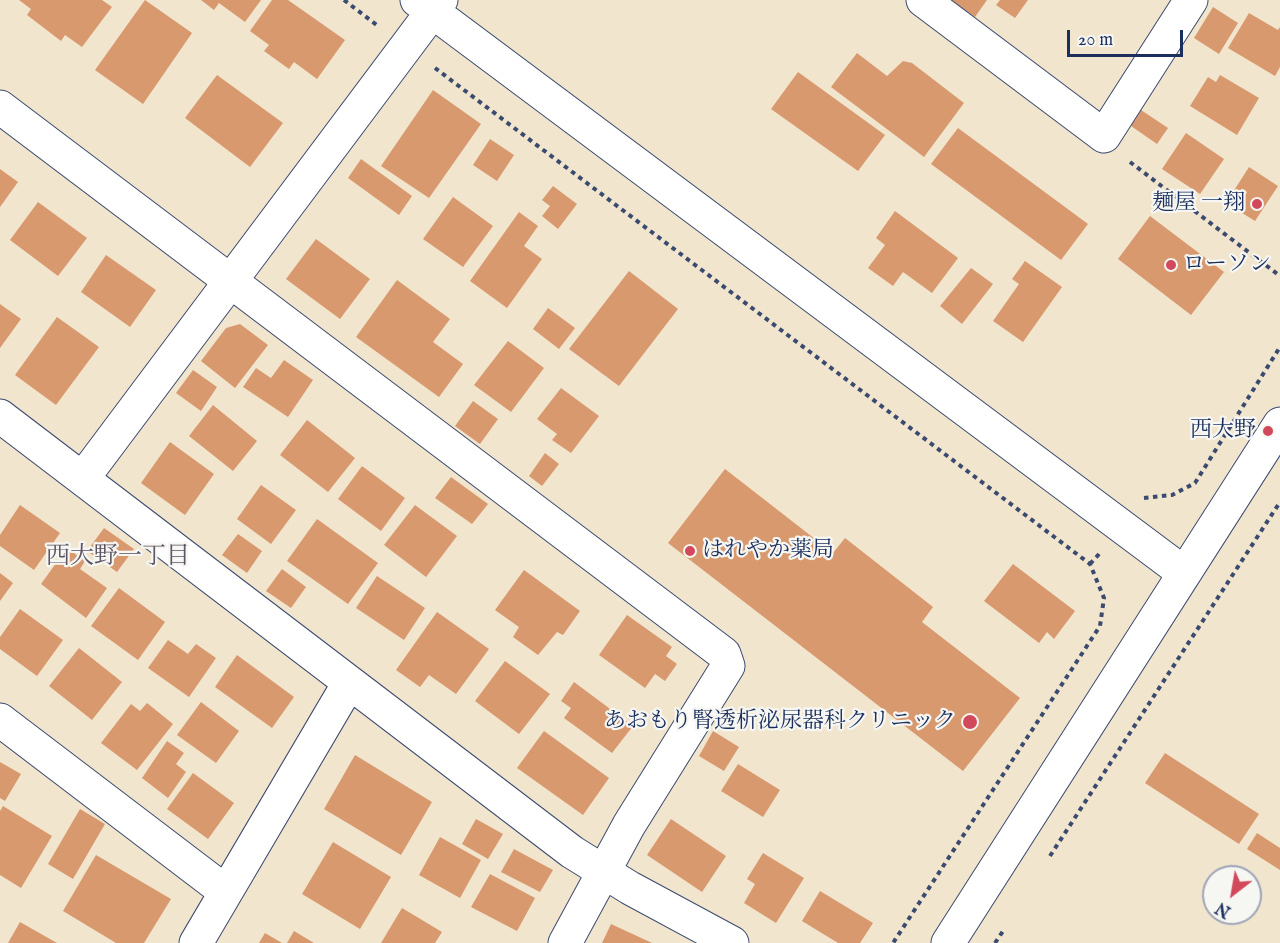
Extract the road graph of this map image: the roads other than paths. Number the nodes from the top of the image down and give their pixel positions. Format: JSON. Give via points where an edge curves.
{"nodes":[{"id":1,"x":923,"y":0,"type":"edge"},
{"id":2,"x":1191,"y":0,"type":"edge"},
{"id":3,"x":430,"y":4,"type":"edge"},
{"id":4,"x":0,"y":107,"type":"edge"},
{"id":5,"x":231,"y":281,"type":"junction"},
{"id":6,"x":0,"y":416,"type":"edge"},
{"id":7,"x":1280,"y":424,"type":"edge"},
{"id":8,"x":83,"y":478,"type":"junction"},
{"id":9,"x":1184,"y":573,"type":"junction"},
{"id":10,"x":349,"y":683,"type":"junction"},
{"id":11,"x":0,"y":720,"type":"edge"},
{"id":12,"x":603,"y":872,"type":"junction"},
{"id":13,"x":226,"y":892,"type":"junction"},
{"id":14,"x":196,"y":943,"type":"edge"},
{"id":15,"x":565,"y":943,"type":"edge"},
{"id":16,"x":732,"y":943,"type":"edge"},
{"id":17,"x":948,"y":943,"type":"edge"}],
"edges":[{"from":1,"to":2,"type":"street","via":[[1104,136]]},
{"from":3,"to":5,"type":"street","via":[[406,47]]},
{"from":3,"to":9,"type":"street"},
{"from":4,"to":5,"type":"street"},
{"from":5,"to":8,"type":"street"},
{"from":5,"to":12,"type":"street","via":[[724,654],[729,666]]},
{"from":6,"to":8,"type":"street"},
{"from":7,"to":9,"type":"street"},
{"from":8,"to":10,"type":"street"},
{"from":9,"to":17,"type":"street"},
{"from":10,"to":12,"type":"street"},
{"from":10,"to":13,"type":"street"},
{"from":11,"to":13,"type":"street"},
{"from":12,"to":15,"type":"street"},
{"from":12,"to":16,"type":"street"},
{"from":13,"to":14,"type":"street"}]}
